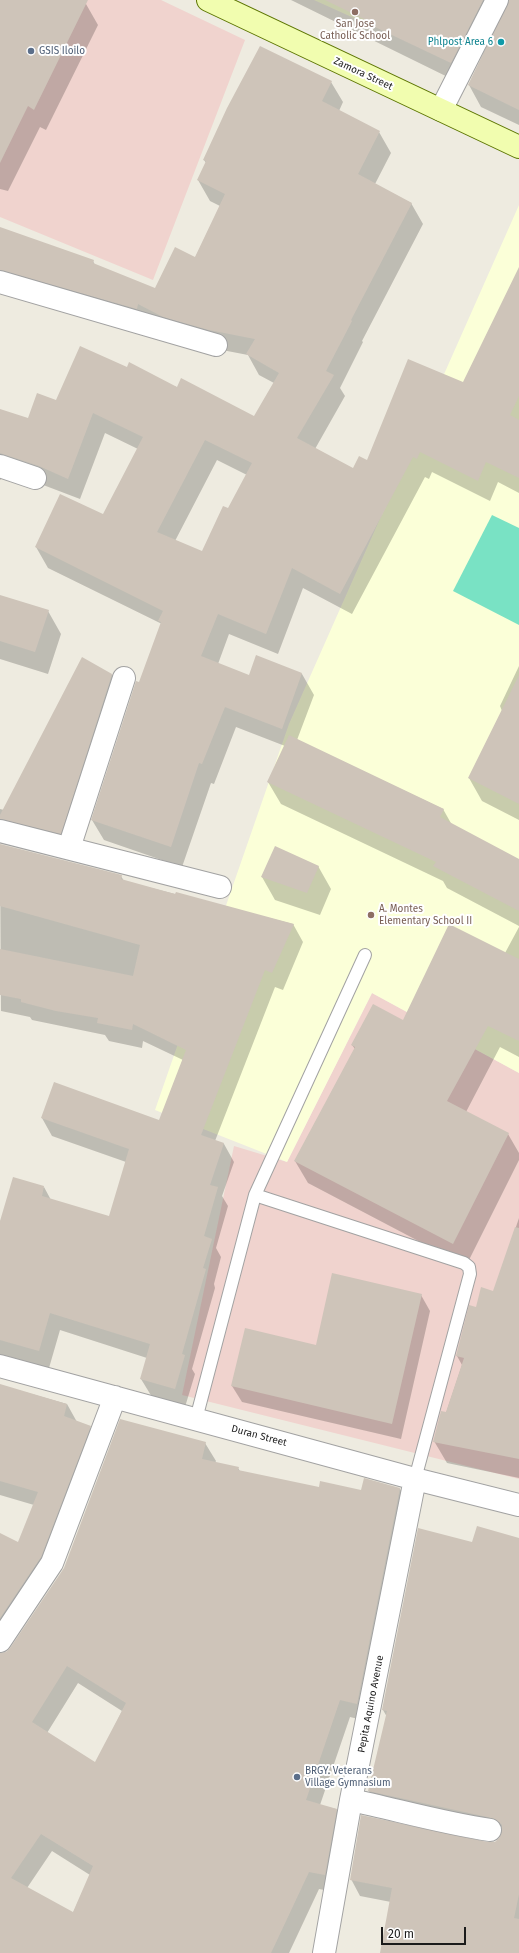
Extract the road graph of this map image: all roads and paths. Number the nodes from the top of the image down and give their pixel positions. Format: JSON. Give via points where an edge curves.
{"nodes":[{"id":1,"x":208,"y":0,"type":"edge"},
{"id":2,"x":497,"y":0,"type":"edge"},
{"id":3,"x":441,"y":110,"type":"junction"},
{"id":4,"x":519,"y":147,"type":"edge"},
{"id":5,"x":0,"y":282,"type":"edge"},
{"id":6,"x":216,"y":345,"type":"dead end"},
{"id":7,"x":0,"y":466,"type":"edge"},
{"id":8,"x":35,"y":478,"type":"dead end"},
{"id":9,"x":124,"y":678,"type":"dead end"},
{"id":10,"x":0,"y":831,"type":"edge"},
{"id":11,"x":69,"y":848,"type":"junction"},
{"id":12,"x":220,"y":887,"type":"dead end"},
{"id":13,"x":366,"y":956,"type":"dead end"},
{"id":14,"x":255,"y":1195,"type":"junction"},
{"id":15,"x":0,"y":1366,"type":"edge"},
{"id":16,"x":115,"y":1397,"type":"junction"},
{"id":17,"x":196,"y":1419,"type":"junction"},
{"id":18,"x":415,"y":1479,"type":"junction"},
{"id":19,"x":519,"y":1505,"type":"edge"},
{"id":20,"x":0,"y":1641,"type":"edge"},
{"id":21,"x":351,"y":1800,"type":"junction"},
{"id":22,"x":490,"y":1830,"type":"dead end"},
{"id":23,"x":324,"y":1953,"type":"edge"}],
"edges":[{"from":1,"to":3,"type":"street","name":"Zamora Street"},
{"from":2,"to":3,"type":"street"},
{"from":3,"to":4,"type":"street","name":"Zamora Street"},
{"from":5,"to":6,"type":"street"},
{"from":7,"to":8,"type":"street"},
{"from":9,"to":11,"type":"street"},
{"from":10,"to":11,"type":"street"},
{"from":11,"to":12,"type":"street"},
{"from":13,"to":14,"type":"lane"},
{"from":14,"to":17,"type":"lane"},
{"from":14,"to":18,"type":"lane","via":[[470,1266],[470,1274]]},
{"from":15,"to":16,"type":"street","name":"Duran Street"},
{"from":16,"to":17,"type":"street","name":"Duran Street"},
{"from":16,"to":20,"type":"street","via":[[52,1563]]},
{"from":17,"to":18,"type":"street","name":"Duran Street"},
{"from":18,"to":19,"type":"street","name":"Duran Street"},
{"from":18,"to":21,"type":"street","name":"Pepita Aquino Avenue"},
{"from":21,"to":22,"type":"street","via":[[452,1824]]},
{"from":21,"to":23,"type":"street","name":"Pepita Aquino Avenue"}]}
